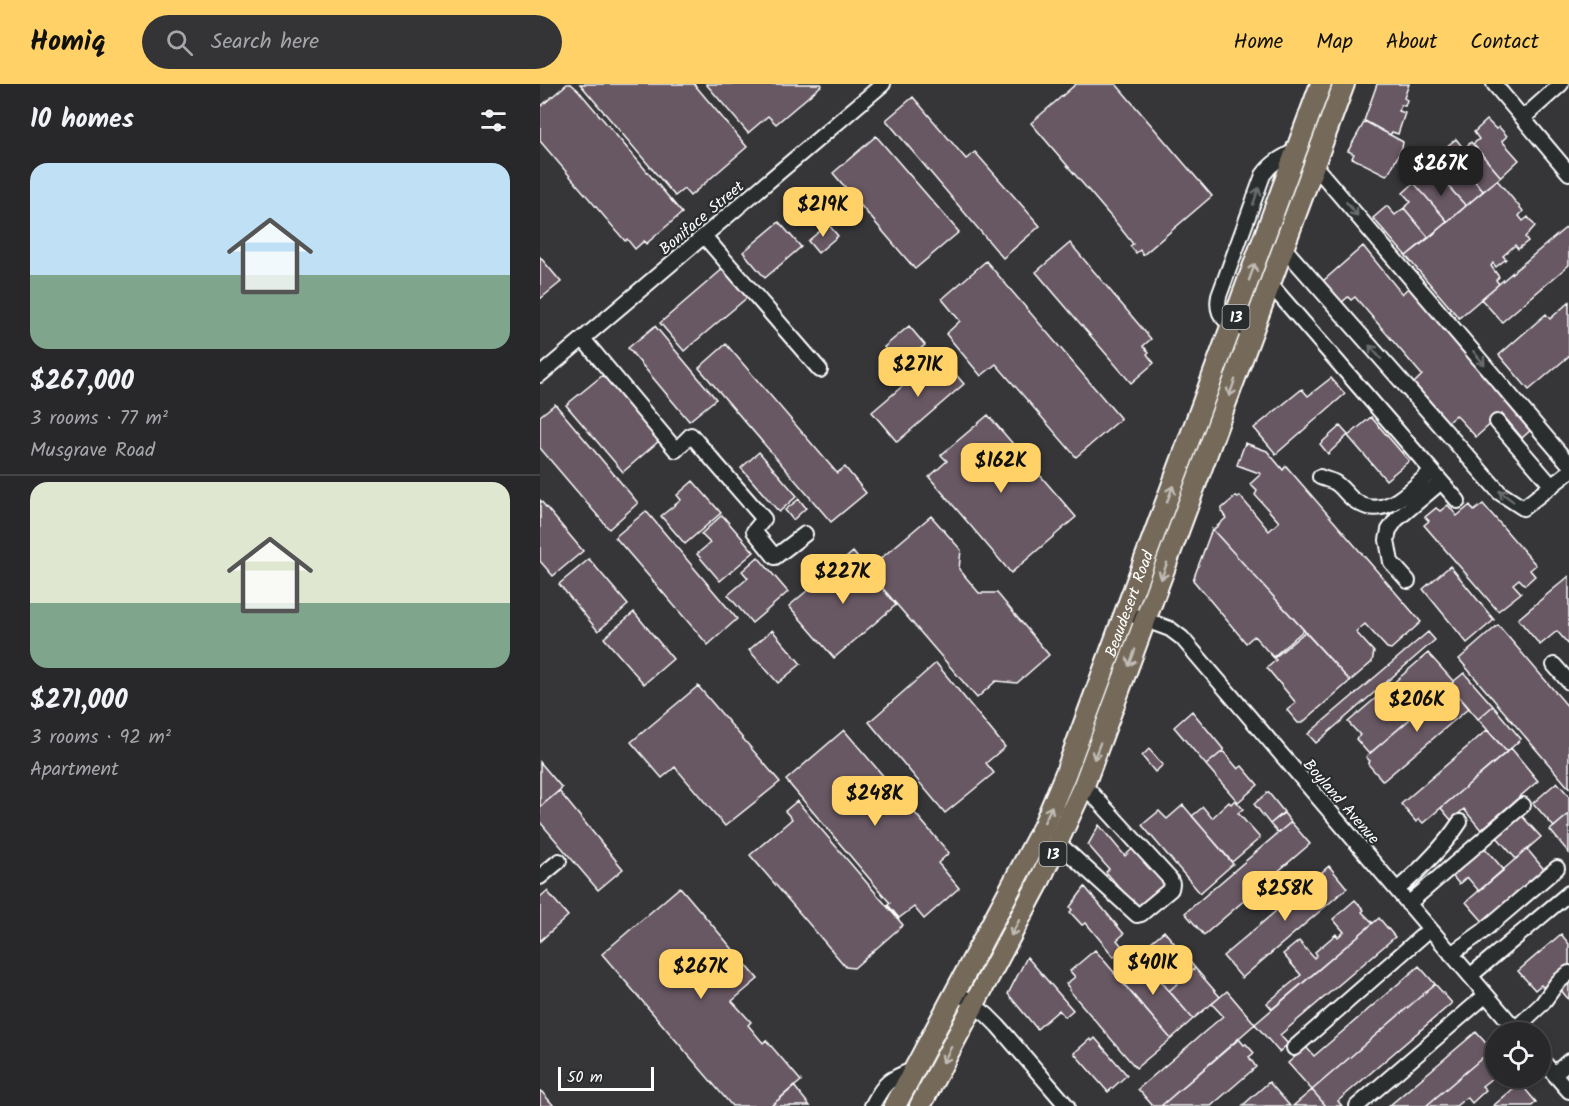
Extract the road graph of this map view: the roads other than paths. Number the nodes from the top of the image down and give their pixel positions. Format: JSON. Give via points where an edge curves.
{"nodes":[{"id":1,"x":883,"y":84,"type":"edge"},
{"id":2,"x":1344,"y":84,"type":"edge"},
{"id":3,"x":1494,"y":84,"type":"edge"},
{"id":4,"x":1561,"y":84,"type":"edge"},
{"id":5,"x":1317,"y":86,"type":"edge"},
{"id":6,"x":1523,"y":118,"type":"junction"},
{"id":7,"x":1314,"y":165,"type":"junction"},
{"id":8,"x":1569,"y":173,"type":"edge"},
{"id":9,"x":704,"y":236,"type":"junction"},
{"id":10,"x":1284,"y":248,"type":"junction"},
{"id":11,"x":1270,"y":284,"type":"junction"},
{"id":12,"x":1233,"y":325,"type":"junction"},
{"id":13,"x":1252,"y":333,"type":"junction"},
{"id":14,"x":583,"y":339,"type":"junction"},
{"id":15,"x":820,"y":370,"type":"dead end"},
{"id":16,"x":540,"y":375,"type":"edge"},
{"id":17,"x":1497,"y":422,"type":"dead end"},
{"id":18,"x":1569,"y":464,"type":"edge"},
{"id":19,"x":1569,"y":472,"type":"edge"},
{"id":20,"x":1437,"y":476,"type":"junction"},
{"id":21,"x":1320,"y":477,"type":"dead end"},
{"id":22,"x":1552,"y":486,"type":"junction"},
{"id":23,"x":1458,"y":501,"type":"dead end"},
{"id":24,"x":805,"y":534,"type":"dead end"},
{"id":25,"x":1408,"y":581,"type":"dead end"},
{"id":26,"x":1127,"y":613,"type":"junction"},
{"id":27,"x":1146,"y":620,"type":"junction"},
{"id":28,"x":1554,"y":665,"type":"dead end"},
{"id":29,"x":1569,"y":682,"type":"edge"},
{"id":30,"x":1084,"y":785,"type":"junction"},
{"id":31,"x":1523,"y":805,"type":"dead end"},
{"id":32,"x":1460,"y":822,"type":"dead end"},
{"id":33,"x":1058,"y":843,"type":"junction"},
{"id":34,"x":559,"y":861,"type":"dead end"},
{"id":35,"x":1557,"y":868,"type":"dead end"},
{"id":36,"x":540,"y":877,"type":"edge"},
{"id":37,"x":1396,"y":890,"type":"junction"},
{"id":38,"x":1569,"y":893,"type":"edge"},
{"id":39,"x":1408,"y":904,"type":"junction"},
{"id":40,"x":1430,"y":929,"type":"junction"},
{"id":41,"x":1451,"y":954,"type":"junction"},
{"id":42,"x":1569,"y":973,"type":"edge"},
{"id":43,"x":1470,"y":976,"type":"junction"},
{"id":44,"x":956,"y":991,"type":"junction"},
{"id":45,"x":1486,"y":995,"type":"junction"},
{"id":46,"x":974,"y":1005,"type":"junction"},
{"id":47,"x":1510,"y":1022,"type":"edge"},
{"id":48,"x":1525,"y":1022,"type":"edge"},
{"id":49,"x":1294,"y":1048,"type":"dead end"},
{"id":50,"x":1569,"y":1061,"type":"edge"},
{"id":51,"x":915,"y":1069,"type":"junction"},
{"id":52,"x":1551,"y":1071,"type":"edge"},
{"id":53,"x":1554,"y":1074,"type":"junction"},
{"id":54,"x":1568,"y":1089,"type":"edge"},
{"id":55,"x":872,"y":1106,"type":"edge"},
{"id":56,"x":895,"y":1106,"type":"edge"},
{"id":57,"x":920,"y":1106,"type":"edge"},
{"id":58,"x":1067,"y":1106,"type":"edge"},
{"id":59,"x":1357,"y":1106,"type":"edge"}],
"edges":[{"from":1,"to":9,"type":"street","name":"Boniface Street"},
{"from":2,"to":7,"type":"highway","name":"Beaudesert Road","number":"13"},
{"from":3,"to":6,"type":"street"},
{"from":4,"to":6,"type":"street"},
{"from":12,"to":5,"type":"highway","name":"Beaudesert Road","number":"13","one_way":true},
{"from":6,"to":8,"type":"street"},
{"from":7,"to":10,"type":"highway","name":"Beaudesert Road","number":"13"},
{"from":7,"to":18,"type":"street","one_way":true},
{"from":9,"to":14,"type":"street","name":"Boniface Street"},
{"from":9,"to":15,"type":"street"},
{"from":10,"to":11,"type":"highway","name":"Beaudesert Road","number":"13"},
{"from":22,"to":10,"type":"street","one_way":true,"via":[[1522,508],[1500,493]]},
{"from":11,"to":13,"type":"highway","name":"Beaudesert Road","number":"13"},
{"from":11,"to":20,"type":"street"},
{"from":12,"to":13,"type":"street"},
{"from":26,"to":12,"type":"highway","name":"Beaudesert Road","number":"13","one_way":true},
{"from":13,"to":27,"type":"highway","name":"Beaudesert Road","number":"13","one_way":true},
{"from":14,"to":16,"type":"street","name":"Boniface Street"},
{"from":14,"to":24,"type":"street","via":[[676,450],[691,435],[764,519],[754,531],[776,557]]},
{"from":17,"to":22,"type":"street"},
{"from":19,"to":22,"type":"street"},
{"from":20,"to":21,"type":"street","via":[[1380,508],[1367,508],[1335,482]]},
{"from":20,"to":23,"type":"street"},
{"from":20,"to":25,"type":"street","via":[[1389,530],[1391,561]]},
{"from":26,"to":27,"type":"street","name":"Boyland Avenue"},
{"from":44,"to":26,"type":"highway","name":"Beaudesert Road","number":"13","one_way":true,"via":[[1053,805]]},
{"from":27,"to":30,"type":"highway","name":"Beaudesert Road","number":"13","one_way":true},
{"from":27,"to":37,"type":"street","name":"Boyland Avenue","via":[[1182,638]]},
{"from":28,"to":29,"type":"street"},
{"from":30,"to":33,"type":"highway","name":"Beaudesert Road","number":"13"},
{"from":30,"to":33,"type":"street","via":[[1170,879],[1171,889],[1137,915]]},
{"from":31,"to":39,"type":"street"},
{"from":32,"to":37,"type":"street","via":[[1423,867]]},
{"from":33,"to":46,"type":"highway","name":"Beaudesert Road","number":"13","one_way":true},
{"from":34,"to":36,"type":"street"},
{"from":35,"to":41,"type":"street"},
{"from":37,"to":39,"type":"street","name":"Boyland Avenue"},
{"from":38,"to":43,"type":"street"},
{"from":39,"to":40,"type":"street","name":"Boyland Avenue"},
{"from":40,"to":41,"type":"street","name":"Boyland Avenue"},
{"from":40,"to":49,"type":"street"},
{"from":41,"to":43,"type":"street","name":"Boyland Avenue"},
{"from":42,"to":48,"type":"street"},
{"from":43,"to":45,"type":"street","name":"Boyland Avenue"},
{"from":44,"to":46,"type":"street"},
{"from":44,"to":51,"type":"highway","name":"Beaudesert Road","number":"13"},
{"from":45,"to":47,"type":"street","name":"Boyland Avenue"},
{"from":45,"to":59,"type":"street"},
{"from":46,"to":57,"type":"highway","name":"Beaudesert Road","number":"13","one_way":true},
{"from":46,"to":58,"type":"street","via":[[1006,1035]]},
{"from":50,"to":53,"type":"street"},
{"from":51,"to":55,"type":"street","via":[[889,1080]]},
{"from":51,"to":56,"type":"highway","name":"Beaudesert Road","number":"13"},
{"from":52,"to":53,"type":"street"},
{"from":53,"to":54,"type":"street"}]}
